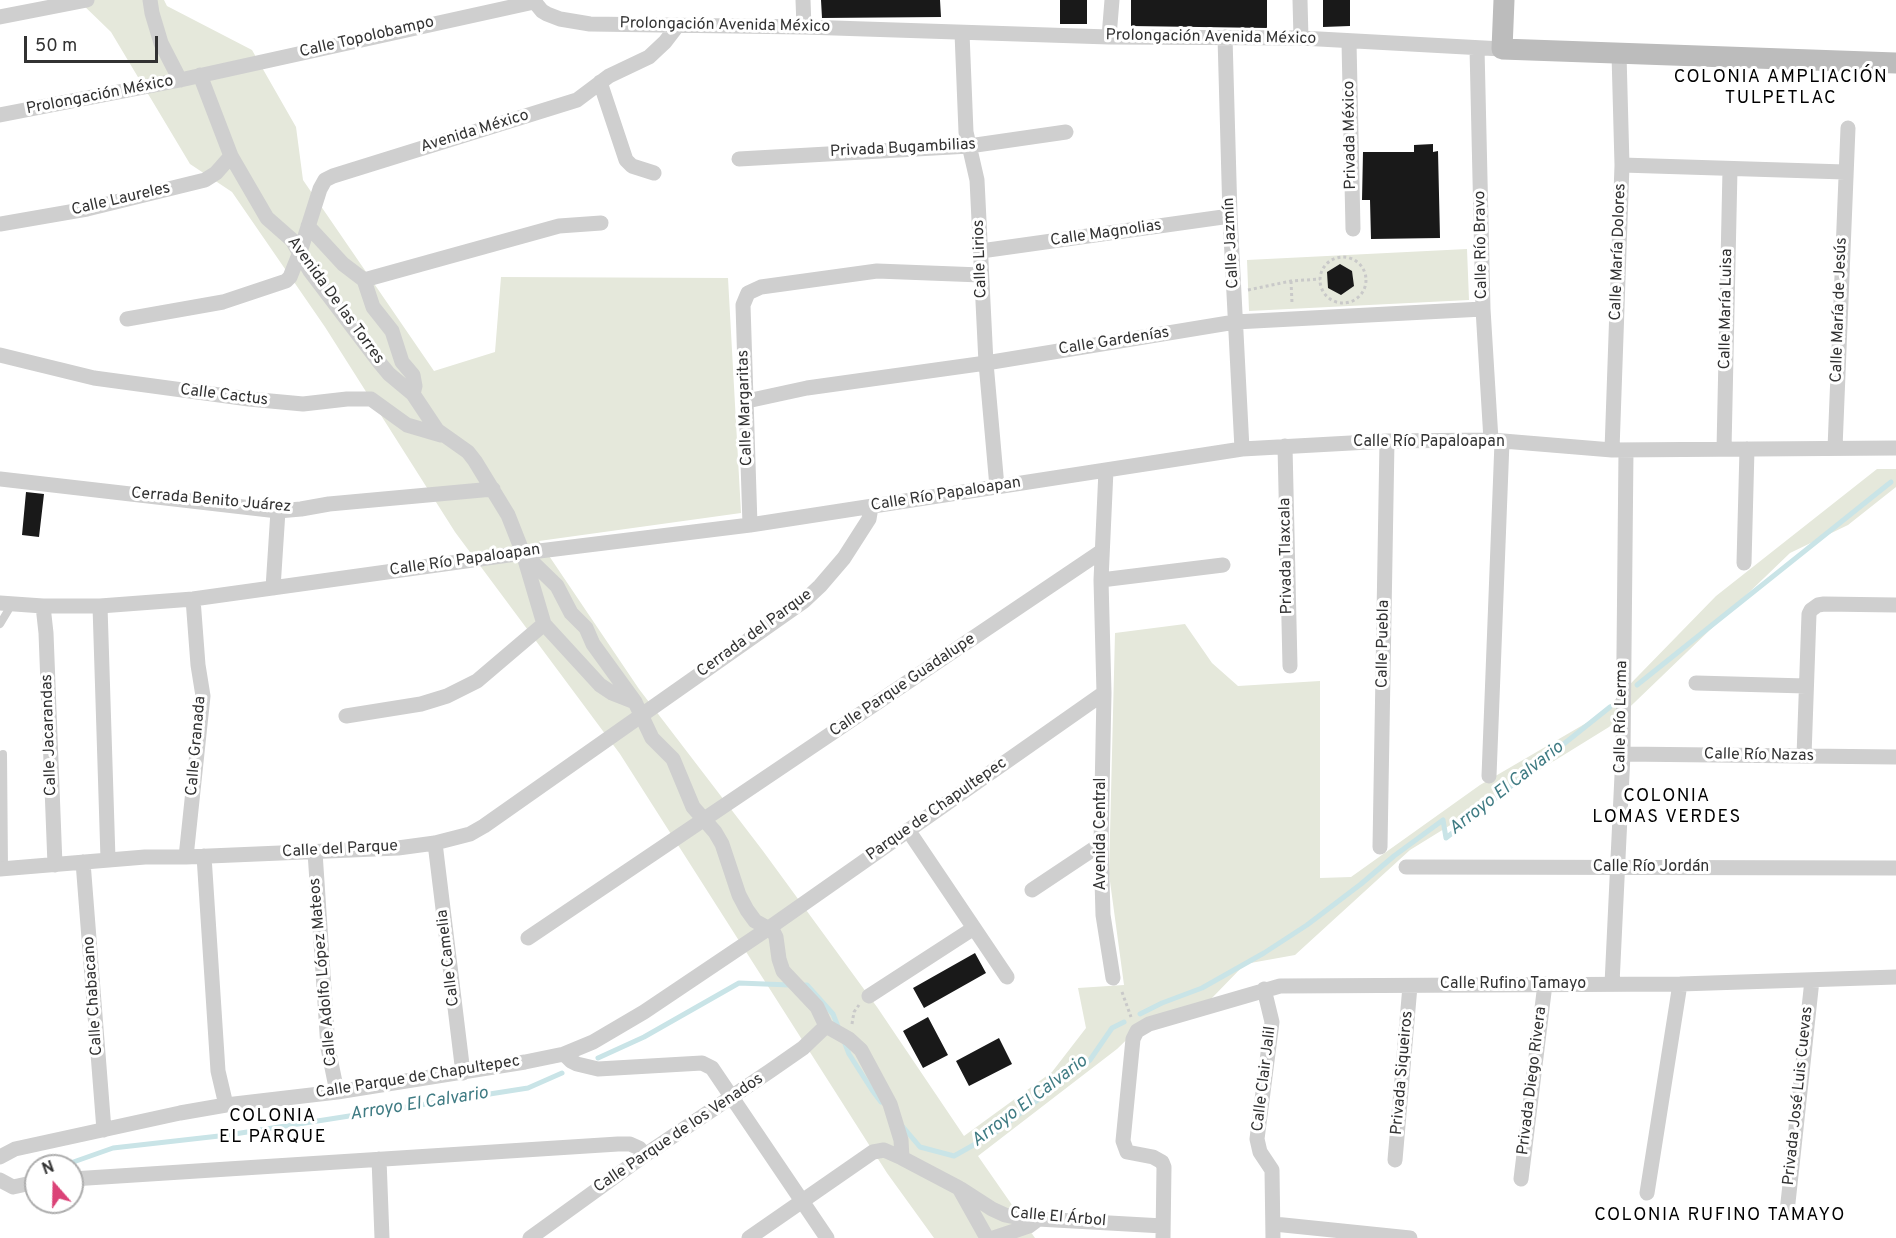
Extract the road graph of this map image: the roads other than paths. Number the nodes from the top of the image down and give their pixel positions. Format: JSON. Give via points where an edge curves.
{"nodes":[{"id":1,"x":87,"y":0,"type":"edge"},
{"id":2,"x":150,"y":0,"type":"edge"},
{"id":3,"x":804,"y":0,"type":"edge"},
{"id":4,"x":1112,"y":0,"type":"edge"},
{"id":5,"x":1300,"y":0,"type":"edge"},
{"id":6,"x":1504,"y":0,"type":"edge"},
{"id":7,"x":533,"y":1,"type":"edge"},
{"id":8,"x":0,"y":17,"type":"edge"},
{"id":9,"x":678,"y":25,"type":"junction"},
{"id":10,"x":804,"y":27,"type":"junction"},
{"id":11,"x":1300,"y":32,"type":"junction"},
{"id":12,"x":962,"y":33,"type":"junction"},
{"id":13,"x":1109,"y":37,"type":"junction"},
{"id":14,"x":1225,"y":37,"type":"junction"},
{"id":15,"x":1349,"y":42,"type":"junction"},
{"id":16,"x":1477,"y":48,"type":"junction"},
{"id":17,"x":1502,"y":49,"type":"junction"},
{"id":18,"x":1619,"y":54,"type":"junction"},
{"id":19,"x":1896,"y":63,"type":"edge"},
{"id":20,"x":200,"y":75,"type":"junction"},
{"id":21,"x":180,"y":80,"type":"junction"},
{"id":22,"x":600,"y":82,"type":"junction"},
{"id":23,"x":0,"y":115,"type":"edge"},
{"id":24,"x":1848,"y":128,"type":"dead end"},
{"id":25,"x":1066,"y":132,"type":"dead end"},
{"id":26,"x":969,"y":147,"type":"junction"},
{"id":27,"x":231,"y":156,"type":"junction"},
{"id":28,"x":739,"y":159,"type":"dead end"},
{"id":29,"x":1623,"y":165,"type":"junction"},
{"id":30,"x":1730,"y":169,"type":"junction"},
{"id":31,"x":1845,"y":172,"type":"junction"},
{"id":32,"x":654,"y":173,"type":"dead end"},
{"id":33,"x":1230,"y":216,"type":"junction"},
{"id":34,"x":601,"y":223,"type":"dead end"},
{"id":35,"x":0,"y":224,"type":"edge"},
{"id":36,"x":308,"y":226,"type":"junction"},
{"id":37,"x":1353,"y":229,"type":"dead end"},
{"id":38,"x":981,"y":251,"type":"junction"},
{"id":39,"x":300,"y":252,"type":"junction"},
{"id":40,"x":981,"y":274,"type":"junction"},
{"id":41,"x":364,"y":280,"type":"junction"},
{"id":42,"x":1483,"y":309,"type":"junction"},
{"id":43,"x":128,"y":319,"type":"dead end"},
{"id":44,"x":1235,"y":322,"type":"junction"},
{"id":45,"x":0,"y":355,"type":"edge"},
{"id":46,"x":986,"y":363,"type":"junction"},
{"id":47,"x":413,"y":394,"type":"junction"},
{"id":48,"x":747,"y":401,"type":"junction"},
{"id":49,"x":442,"y":435,"type":"junction"},
{"id":50,"x":1387,"y":441,"type":"junction"},
{"id":51,"x":1497,"y":441,"type":"junction"},
{"id":52,"x":1285,"y":446,"type":"junction"},
{"id":53,"x":1835,"y":448,"type":"junction"},
{"id":54,"x":1896,"y":448,"type":"edge"},
{"id":55,"x":1242,"y":449,"type":"junction"},
{"id":56,"x":1724,"y":449,"type":"junction"},
{"id":57,"x":1747,"y":449,"type":"junction"},
{"id":58,"x":1619,"y":450,"type":"junction"},
{"id":59,"x":1106,"y":470,"type":"junction"},
{"id":60,"x":0,"y":479,"type":"edge"},
{"id":61,"x":997,"y":487,"type":"junction"},
{"id":62,"x":493,"y":489,"type":"junction"},
{"id":63,"x":871,"y":507,"type":"junction"},
{"id":64,"x":278,"y":511,"type":"junction"},
{"id":65,"x":750,"y":525,"type":"junction"},
{"id":66,"x":1102,"y":551,"type":"junction"},
{"id":67,"x":524,"y":553,"type":"junction"},
{"id":68,"x":1744,"y":563,"type":"dead end"},
{"id":69,"x":1223,"y":565,"type":"dead end"},
{"id":70,"x":1101,"y":580,"type":"junction"},
{"id":71,"x":273,"y":588,"type":"junction"},
{"id":72,"x":193,"y":598,"type":"junction"},
{"id":73,"x":6,"y":604,"type":"edge"},
{"id":74,"x":1896,"y":605,"type":"edge"},
{"id":75,"x":43,"y":606,"type":"junction"},
{"id":76,"x":100,"y":606,"type":"junction"},
{"id":77,"x":0,"y":624,"type":"edge"},
{"id":78,"x":544,"y":624,"type":"junction"},
{"id":79,"x":1290,"y":666,"type":"dead end"},
{"id":80,"x":1696,"y":683,"type":"dead end"},
{"id":81,"x":1806,"y":686,"type":"junction"},
{"id":82,"x":1104,"y":693,"type":"junction"},
{"id":83,"x":638,"y":708,"type":"junction"},
{"id":84,"x":346,"y":716,"type":"dead end"},
{"id":85,"x":3,"y":754,"type":"dead end"},
{"id":86,"x":1623,"y":754,"type":"junction"},
{"id":87,"x":1804,"y":756,"type":"junction"},
{"id":88,"x":1896,"y":757,"type":"edge"},
{"id":89,"x":1489,"y":776,"type":"dead end"},
{"id":90,"x":704,"y":820,"type":"junction"},
{"id":91,"x":908,"y":830,"type":"junction"},
{"id":92,"x":435,"y":843,"type":"junction"},
{"id":93,"x":1101,"y":844,"type":"junction"},
{"id":94,"x":1380,"y":847,"type":"dead end"},
{"id":95,"x":315,"y":852,"type":"junction"},
{"id":96,"x":204,"y":856,"type":"junction"},
{"id":97,"x":186,"y":857,"type":"junction"},
{"id":98,"x":108,"y":859,"type":"junction"},
{"id":99,"x":83,"y":862,"type":"junction"},
{"id":100,"x":56,"y":865,"type":"junction"},
{"id":101,"x":1406,"y":867,"type":"dead end"},
{"id":102,"x":1617,"y":868,"type":"junction"},
{"id":103,"x":1896,"y":868,"type":"edge"},
{"id":104,"x":2,"y":869,"type":"edge"},
{"id":105,"x":1032,"y":890,"type":"dead end"},
{"id":106,"x":769,"y":928,"type":"junction"},
{"id":107,"x":974,"y":928,"type":"junction"},
{"id":108,"x":528,"y":938,"type":"dead end"},
{"id":109,"x":1896,"y":976,"type":"edge"},
{"id":110,"x":1007,"y":977,"type":"dead end"},
{"id":111,"x":1113,"y":978,"type":"road end"},
{"id":112,"x":1812,"y":980,"type":"junction"},
{"id":113,"x":1545,"y":984,"type":"junction"},
{"id":114,"x":1612,"y":984,"type":"junction"},
{"id":115,"x":1680,"y":984,"type":"junction"},
{"id":116,"x":1410,"y":986,"type":"junction"},
{"id":117,"x":1264,"y":989,"type":"junction"},
{"id":118,"x":869,"y":996,"type":"road end"},
{"id":119,"x":826,"y":1026,"type":"junction"},
{"id":120,"x":564,"y":1054,"type":"junction"},
{"id":121,"x":463,"y":1072,"type":"junction"},
{"id":122,"x":337,"y":1092,"type":"junction"},
{"id":123,"x":733,"y":1098,"type":"junction"},
{"id":124,"x":225,"y":1105,"type":"junction"},
{"id":125,"x":104,"y":1130,"type":"junction"},
{"id":126,"x":645,"y":1155,"type":"junction"},
{"id":127,"x":0,"y":1157,"type":"edge"},
{"id":128,"x":902,"y":1158,"type":"junction"},
{"id":129,"x":379,"y":1159,"type":"junction"},
{"id":130,"x":1395,"y":1160,"type":"dead end"},
{"id":131,"x":84,"y":1178,"type":"edge"},
{"id":132,"x":1521,"y":1179,"type":"dead end"},
{"id":133,"x":0,"y":1180,"type":"edge"},
{"id":134,"x":24,"y":1185,"type":"edge"},
{"id":135,"x":959,"y":1188,"type":"junction"},
{"id":136,"x":1647,"y":1193,"type":"dead end"},
{"id":137,"x":802,"y":1201,"type":"junction"},
{"id":138,"x":1787,"y":1212,"type":"dead end"},
{"id":139,"x":1037,"y":1220,"type":"junction"},
{"id":140,"x":1274,"y":1231,"type":"edge"},
{"id":141,"x":1163,"y":1232,"type":"edge"},
{"id":142,"x":382,"y":1238,"type":"edge"},
{"id":143,"x":530,"y":1238,"type":"edge"},
{"id":144,"x":749,"y":1238,"type":"edge"},
{"id":145,"x":827,"y":1238,"type":"edge"},
{"id":146,"x":987,"y":1238,"type":"edge"},
{"id":147,"x":993,"y":1238,"type":"edge"},
{"id":148,"x":1410,"y":1238,"type":"edge"}],
"edges":[{"from":1,"to":8,"type":"street"},
{"from":2,"to":21,"type":"street","via":[[161,44]]},
{"from":3,"to":10,"type":"street"},
{"from":4,"to":13,"type":"street"},
{"from":5,"to":11,"type":"street"},
{"from":6,"to":17,"type":"street"},
{"from":7,"to":9,"type":"street","name":"Prolongación Avenida México","via":[[542,11],[560,19],[590,24]]},
{"from":7,"to":20,"type":"street","name":"Calle Topolobampo"},
{"from":9,"to":10,"type":"street","name":"Prolongación Avenida México"},
{"from":9,"to":22,"type":"street","name":"Avenida México","via":[[649,57]]},
{"from":10,"to":12,"type":"street","name":"Prolongación Avenida México"},
{"from":11,"to":14,"type":"street","name":"Prolongación Avenida México"},
{"from":11,"to":15,"type":"street","name":"Prolongación Avenida México"},
{"from":12,"to":13,"type":"street","name":"Prolongación Avenida México"},
{"from":12,"to":26,"type":"street","name":"Calle Lirios"},
{"from":13,"to":14,"type":"street","name":"Prolongación Avenida México"},
{"from":14,"to":33,"type":"street","name":"Calle Jazmín"},
{"from":15,"to":16,"type":"street","name":"Prolongación Avenida México"},
{"from":15,"to":37,"type":"street","name":"Privada México"},
{"from":16,"to":17,"type":"street","name":"Prolongación Avenida México"},
{"from":16,"to":42,"type":"street","name":"Calle Río Bravo"},
{"from":17,"to":18,"type":"street","name":"Prolongación Avenida México"},
{"from":18,"to":19,"type":"street","name":"Prolongación Avenida México"},
{"from":18,"to":29,"type":"street","name":"Calle María Dolores"},
{"from":20,"to":21,"type":"street","name":"Prolongación México"},
{"from":20,"to":27,"type":"street","name":"Avenida De las Torres"},
{"from":21,"to":23,"type":"street","name":"Prolongación México"},
{"from":22,"to":32,"type":"street","via":[[626,160]]},
{"from":22,"to":36,"type":"street","name":"Avenida México","via":[[578,100],[328,178],[322,183]]},
{"from":24,"to":31,"type":"street","name":"Calle María de Jesús"},
{"from":25,"to":26,"type":"street","name":"Privada Bugambilias"},
{"from":26,"to":28,"type":"street","name":"Privada Bugambilias"},
{"from":26,"to":38,"type":"street","name":"Calle Lirios","via":[[977,180]]},
{"from":27,"to":35,"type":"street","name":"Calle Laureles","via":[[205,180],[87,209]]},
{"from":27,"to":39,"type":"street","name":"Avenida De las Torres","via":[[267,218]]},
{"from":29,"to":30,"type":"street"},
{"from":29,"to":58,"type":"street","name":"Calle María Dolores"},
{"from":30,"to":31,"type":"street"},
{"from":30,"to":56,"type":"street","name":"Calle María Luisa"},
{"from":31,"to":53,"type":"street","name":"Calle María de Jesús"},
{"from":33,"to":38,"type":"street","name":"Calle Magnolias"},
{"from":33,"to":44,"type":"street","name":"Calle Jazmín"},
{"from":34,"to":41,"type":"street","via":[[559,226]]},
{"from":36,"to":39,"type":"street","name":"Avenida México"},
{"from":36,"to":41,"type":"street","name":"Avenida De las Torres","via":[[334,256]]},
{"from":38,"to":40,"type":"street","name":"Calle Lirios"},
{"from":39,"to":43,"type":"street","name":"Avenida México","via":[[289,280],[282,283],[223,302]]},
{"from":39,"to":47,"type":"street","name":"Avenida De las Torres","via":[[379,362]]},
{"from":40,"to":46,"type":"street","name":"Calle Lirios"},
{"from":40,"to":48,"type":"street","name":"Calle Margaritas","via":[[877,271],[762,287],[748,293],[743,305]]},
{"from":41,"to":47,"type":"street","name":"Avenida De las Torres","via":[[373,307],[392,331],[402,362],[413,375]]},
{"from":42,"to":44,"type":"street","name":"Calle Gardenías"},
{"from":42,"to":51,"type":"street","name":"Calle Río Bravo"},
{"from":44,"to":46,"type":"street","name":"Calle Gardenías"},
{"from":44,"to":55,"type":"street","name":"Calle Jazmín"},
{"from":45,"to":49,"type":"street","name":"Calle Cactus","via":[[94,378],[249,399],[303,404],[371,399],[407,425]]},
{"from":46,"to":48,"type":"street","name":"Calle Gardenías","via":[[807,388]]},
{"from":46,"to":61,"type":"street","name":"Calle Lirios"},
{"from":47,"to":49,"type":"street","name":"Avenida De las Torres"},
{"from":48,"to":65,"type":"street","name":"Calle Margaritas"},
{"from":49,"to":62,"type":"street","name":"Avenida De las Torres","via":[[468,452]]},
{"from":50,"to":51,"type":"street","name":"Calle Río Papaloapan"},
{"from":50,"to":52,"type":"street","name":"Calle Río Papaloapan"},
{"from":50,"to":94,"type":"street","name":"Calle Puebla"},
{"from":51,"to":58,"type":"street","name":"Calle Río Papaloapan"},
{"from":51,"to":89,"type":"street","name":"Calle Río Bravo"},
{"from":52,"to":55,"type":"street","name":"Calle Río Papaloapan"},
{"from":52,"to":79,"type":"street","name":"Privada Tlaxcala"},
{"from":53,"to":54,"type":"street","name":"Calle Río Papaloapan"},
{"from":53,"to":57,"type":"street","name":"Calle Río Papaloapan"},
{"from":55,"to":59,"type":"street","name":"Calle Río Papaloapan"},
{"from":56,"to":57,"type":"street","name":"Calle Río Papaloapan"},
{"from":56,"to":58,"type":"street","name":"Calle Río Papaloapan"},
{"from":57,"to":68,"type":"street"},
{"from":58,"to":86,"type":"street","name":"Calle Río Lerma"},
{"from":59,"to":61,"type":"street","name":"Calle Río Papaloapan"},
{"from":59,"to":66,"type":"street","name":"Avenida Central"},
{"from":60,"to":64,"type":"street","name":"Cerrada Benito Juárez"},
{"from":61,"to":63,"type":"street","name":"Calle Río Papaloapan"},
{"from":62,"to":64,"type":"street","name":"Cerrada Benito Juárez"},
{"from":62,"to":67,"type":"street","name":"Avenida De las Torres"},
{"from":63,"to":65,"type":"street","name":"Calle Río Papaloapan"},
{"from":63,"to":83,"type":"street","name":"Cerrada del Parque","via":[[869,519],[844,558],[804,601]]},
{"from":64,"to":71,"type":"street"},
{"from":65,"to":67,"type":"street","name":"Calle Río Papaloapan"},
{"from":66,"to":70,"type":"street","name":"Avenida Central"},
{"from":66,"to":90,"type":"street","name":"Calle Parque Guadalupe"},
{"from":67,"to":71,"type":"street","name":"Calle Río Papaloapan"},
{"from":67,"to":78,"type":"street","name":"Avenida De las Torres"},
{"from":67,"to":83,"type":"street","name":"Avenida De las Torres","via":[[557,586],[571,613],[586,628]]},
{"from":69,"to":70,"type":"street"},
{"from":70,"to":82,"type":"street","name":"Avenida Central"},
{"from":71,"to":72,"type":"street","name":"Calle Río Papaloapan"},
{"from":72,"to":76,"type":"street","name":"Calle Río Papaloapan"},
{"from":72,"to":97,"type":"street","name":"Calle Granada","via":[[203,696]]},
{"from":73,"to":75,"type":"street","name":"Calle Río Papaloapan"},
{"from":73,"to":77,"type":"lane"},
{"from":74,"to":81,"type":"street","via":[[1814,607],[1809,614]]},
{"from":75,"to":76,"type":"street","name":"Calle Río Papaloapan"},
{"from":75,"to":100,"type":"street","name":"Calle Jacarandas"},
{"from":76,"to":98,"type":"street"},
{"from":78,"to":83,"type":"street","name":"Avenida De las Torres","via":[[600,685]]},
{"from":78,"to":84,"type":"street","via":[[477,681],[455,693],[421,704]]},
{"from":80,"to":81,"type":"street"},
{"from":81,"to":87,"type":"street"},
{"from":82,"to":91,"type":"street","name":"Parque de Chapultepec"},
{"from":82,"to":93,"type":"street","name":"Avenida Central"},
{"from":83,"to":90,"type":"street","name":"Avenida De las Torres","via":[[652,738],[673,759],[693,807]]},
{"from":83,"to":92,"type":"street","name":"Calle del Parque","via":[[484,826]]},
{"from":85,"to":104,"type":"lane"},
{"from":86,"to":87,"type":"street","name":"Calle Río Nazas"},
{"from":86,"to":102,"type":"street","name":"Calle Río Lerma"},
{"from":87,"to":88,"type":"street","name":"Calle Río Nazas"},
{"from":90,"to":106,"type":"street","name":"Avenida De las Torres","via":[[722,844],[747,910],[755,921]]},
{"from":90,"to":108,"type":"street","name":"Calle Parque Guadalupe"},
{"from":91,"to":106,"type":"street","name":"Parque de Chapultepec"},
{"from":91,"to":107,"type":"street"},
{"from":92,"to":95,"type":"street","name":"Calle del Parque"},
{"from":92,"to":121,"type":"street","name":"Calle Camelia"},
{"from":93,"to":105,"type":"street"},
{"from":93,"to":111,"type":"street","name":"Avenida Central","via":[[1103,915]]},
{"from":95,"to":96,"type":"street","name":"Calle del Parque"},
{"from":95,"to":122,"type":"street","name":"Calle Adolfo López Mateos","via":[[328,1048]]},
{"from":96,"to":97,"type":"street","name":"Calle del Parque"},
{"from":96,"to":124,"type":"street","via":[[218,1071]]},
{"from":97,"to":98,"type":"street","name":"Calle del Parque"},
{"from":98,"to":99,"type":"street","name":"Calle del Parque"},
{"from":99,"to":100,"type":"street","name":"Calle del Parque"},
{"from":99,"to":125,"type":"street","name":"Calle Chabacano"},
{"from":100,"to":104,"type":"street","name":"Calle del Parque"},
{"from":101,"to":102,"type":"street","name":"Calle Río Jordán"},
{"from":102,"to":103,"type":"street","name":"Calle Río Jordán"},
{"from":102,"to":114,"type":"street","name":"Calle Río Lerma"},
{"from":106,"to":119,"type":"street","via":[[776,937],[783,971],[818,1007]]},
{"from":106,"to":120,"type":"street","name":"Calle Parque de Chapultepec","via":[[617,1030]]},
{"from":107,"to":110,"type":"street"},
{"from":107,"to":118,"type":"street"},
{"from":109,"to":112,"type":"street","name":"Calle Rufino Tamayo"},
{"from":112,"to":115,"type":"street","name":"Calle Rufino Tamayo"},
{"from":112,"to":138,"type":"street","name":"Privada José Luis Cuevas"},
{"from":113,"to":114,"type":"street","name":"Calle Rufino Tamayo"},
{"from":113,"to":116,"type":"street","name":"Calle Rufino Tamayo"},
{"from":113,"to":132,"type":"street","name":"Privada Diego Rivera"},
{"from":114,"to":115,"type":"street","name":"Calle Rufino Tamayo"},
{"from":115,"to":136,"type":"street"},
{"from":116,"to":117,"type":"street","name":"Calle Rufino Tamayo"},
{"from":116,"to":130,"type":"street","name":"Privada Siqueiros"},
{"from":117,"to":140,"type":"street","name":"Calle Clair Jalil","via":[[1272,1022],[1257,1139],[1272,1170]]},
{"from":117,"to":141,"type":"street","name":"Calle Rufino Tamayo","via":[[1149,1024],[1137,1031],[1133,1039],[1123,1146],[1127,1152],[1162,1162],[1166,1173]]},
{"from":119,"to":123,"type":"street","name":"Calle Parque de los Venados","via":[[803,1048]]},
{"from":119,"to":128,"type":"street","via":[[861,1050],[890,1104]]},
{"from":120,"to":121,"type":"street","name":"Calle Parque de Chapultepec"},
{"from":120,"to":123,"type":"street","via":[[577,1064],[598,1069],[702,1063],[716,1072]]},
{"from":121,"to":122,"type":"street","name":"Calle Parque de Chapultepec"},
{"from":122,"to":124,"type":"street","name":"Calle Parque de Chapultepec"},
{"from":123,"to":126,"type":"street","name":"Calle Parque de los Venados"},
{"from":123,"to":137,"type":"street"},
{"from":124,"to":125,"type":"street","name":"Calle Parque de Chapultepec"},
{"from":125,"to":127,"type":"street","name":"Calle Parque de Chapultepec","via":[[15,1149]]},
{"from":126,"to":129,"type":"street","via":[[630,1144],[618,1144]]},
{"from":126,"to":143,"type":"street","name":"Calle Parque de los Venados"},
{"from":128,"to":135,"type":"street"},
{"from":128,"to":137,"type":"street","via":[[884,1150],[873,1152]]},
{"from":129,"to":131,"type":"street"},
{"from":129,"to":142,"type":"street"},
{"from":133,"to":134,"type":"street","via":[[13,1187]]},
{"from":135,"to":139,"type":"street","name":"Calle El Árbol","via":[[1005,1215]]},
{"from":135,"to":146,"type":"street"},
{"from":137,"to":144,"type":"street"},
{"from":137,"to":145,"type":"street"},
{"from":139,"to":141,"type":"street","name":"Calle El Árbol"},
{"from":139,"to":147,"type":"street"},
{"from":140,"to":148,"type":"street"}]}
